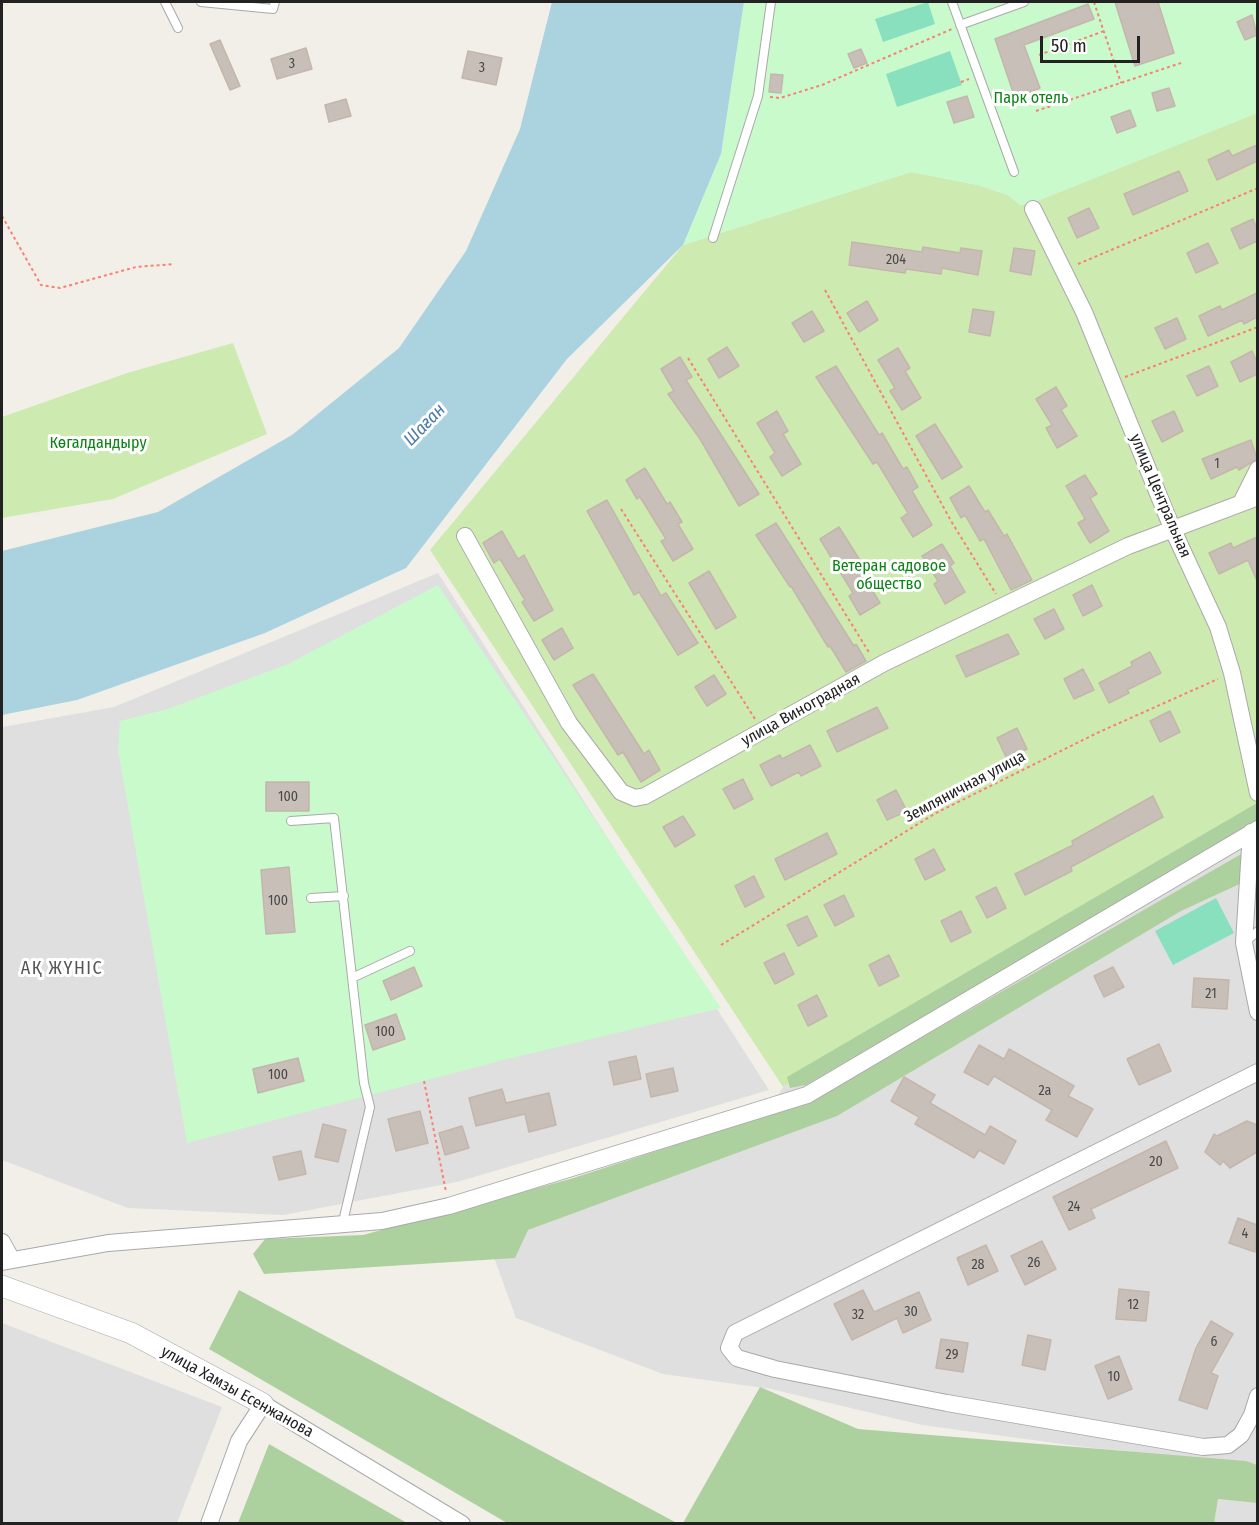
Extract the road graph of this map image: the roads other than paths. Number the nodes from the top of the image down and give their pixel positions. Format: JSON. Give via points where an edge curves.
{"nodes":[{"id":1,"x":165,"y":2,"type":"edge"},
{"id":2,"x":201,"y":2,"type":"edge"},
{"id":3,"x":275,"y":2,"type":"edge"},
{"id":4,"x":771,"y":2,"type":"edge"},
{"id":5,"x":952,"y":2,"type":"edge"},
{"id":6,"x":1024,"y":2,"type":"edge"},
{"id":7,"x":960,"y":26,"type":"junction"},
{"id":8,"x":178,"y":28,"type":"dead end"},
{"id":9,"x":1014,"y":172,"type":"dead end"},
{"id":10,"x":1033,"y":209,"type":"dead end"},
{"id":11,"x":713,"y":238,"type":"dead end"},
{"id":12,"x":1257,"y":469,"type":"edge"},
{"id":13,"x":1257,"y":497,"type":"edge"},
{"id":14,"x":1241,"y":503,"type":"junction"},
{"id":15,"x":1172,"y":528,"type":"junction"},
{"id":16,"x":465,"y":536,"type":"dead end"},
{"id":17,"x":1256,"y":782,"type":"edge"},
{"id":18,"x":291,"y":821,"type":"dead end"},
{"id":19,"x":1254,"y":830,"type":"edge"},
{"id":20,"x":344,"y":896,"type":"junction"},
{"id":21,"x":311,"y":898,"type":"dead end"},
{"id":22,"x":1257,"y":931,"type":"edge"},
{"id":23,"x":1244,"y":942,"type":"junction"},
{"id":24,"x":410,"y":951,"type":"dead end"},
{"id":25,"x":354,"y":977,"type":"junction"},
{"id":26,"x":1257,"y":1012,"type":"edge"},
{"id":27,"x":1257,"y":1072,"type":"edge"},
{"id":28,"x":341,"y":1227,"type":"junction"},
{"id":29,"x":2,"y":1242,"type":"edge"},
{"id":30,"x":7,"y":1261,"type":"edge"},
{"id":31,"x":2,"y":1286,"type":"edge"},
{"id":32,"x":1257,"y":1396,"type":"edge"},
{"id":33,"x":263,"y":1404,"type":"junction"},
{"id":34,"x":209,"y":1524,"type":"edge"},
{"id":35,"x":462,"y":1524,"type":"edge"}],
"edges":[{"from":1,"to":8,"type":"lane"},
{"from":2,"to":3,"type":"lane","via":[[273,9]]},
{"from":4,"to":11,"type":"lane","via":[[758,96]]},
{"from":5,"to":7,"type":"lane"},
{"from":6,"to":7,"type":"lane"},
{"from":7,"to":9,"type":"lane"},
{"from":10,"to":15,"type":"street","name":"улица Центральная","via":[[1084,312]]},
{"from":12,"to":14,"type":"street"},
{"from":13,"to":14,"type":"street","name":"улица Виноградная"},
{"from":14,"to":15,"type":"street","name":"улица Виноградная"},
{"from":15,"to":16,"type":"street","name":"улица Виноградная","via":[[877,667],[645,796],[635,798],[621,792],[569,723]]},
{"from":15,"to":17,"type":"street","name":"улица Центральная","via":[[1218,627]]},
{"from":18,"to":20,"type":"lane","via":[[334,818]]},
{"from":19,"to":23,"type":"street"},
{"from":19,"to":28,"type":"street","via":[[807,1095],[449,1206]]},
{"from":20,"to":21,"type":"lane"},
{"from":20,"to":25,"type":"lane"},
{"from":22,"to":23,"type":"lane"},
{"from":23,"to":26,"type":"street"},
{"from":24,"to":25,"type":"lane"},
{"from":25,"to":28,"type":"lane","via":[[364,1083],[370,1107]]},
{"from":27,"to":32,"type":"street","via":[[735,1333],[729,1348],[737,1358],[774,1369],[1203,1448],[1228,1445],[1241,1435]]},
{"from":28,"to":30,"type":"street","via":[[108,1243]]},
{"from":29,"to":30,"type":"street"},
{"from":31,"to":33,"type":"street","name":"улица Хамзы Есенжанова","via":[[131,1333]]},
{"from":33,"to":34,"type":"street","via":[[239,1442]]},
{"from":33,"to":35,"type":"street","name":"улица Хамзы Есенжанова"}]}
